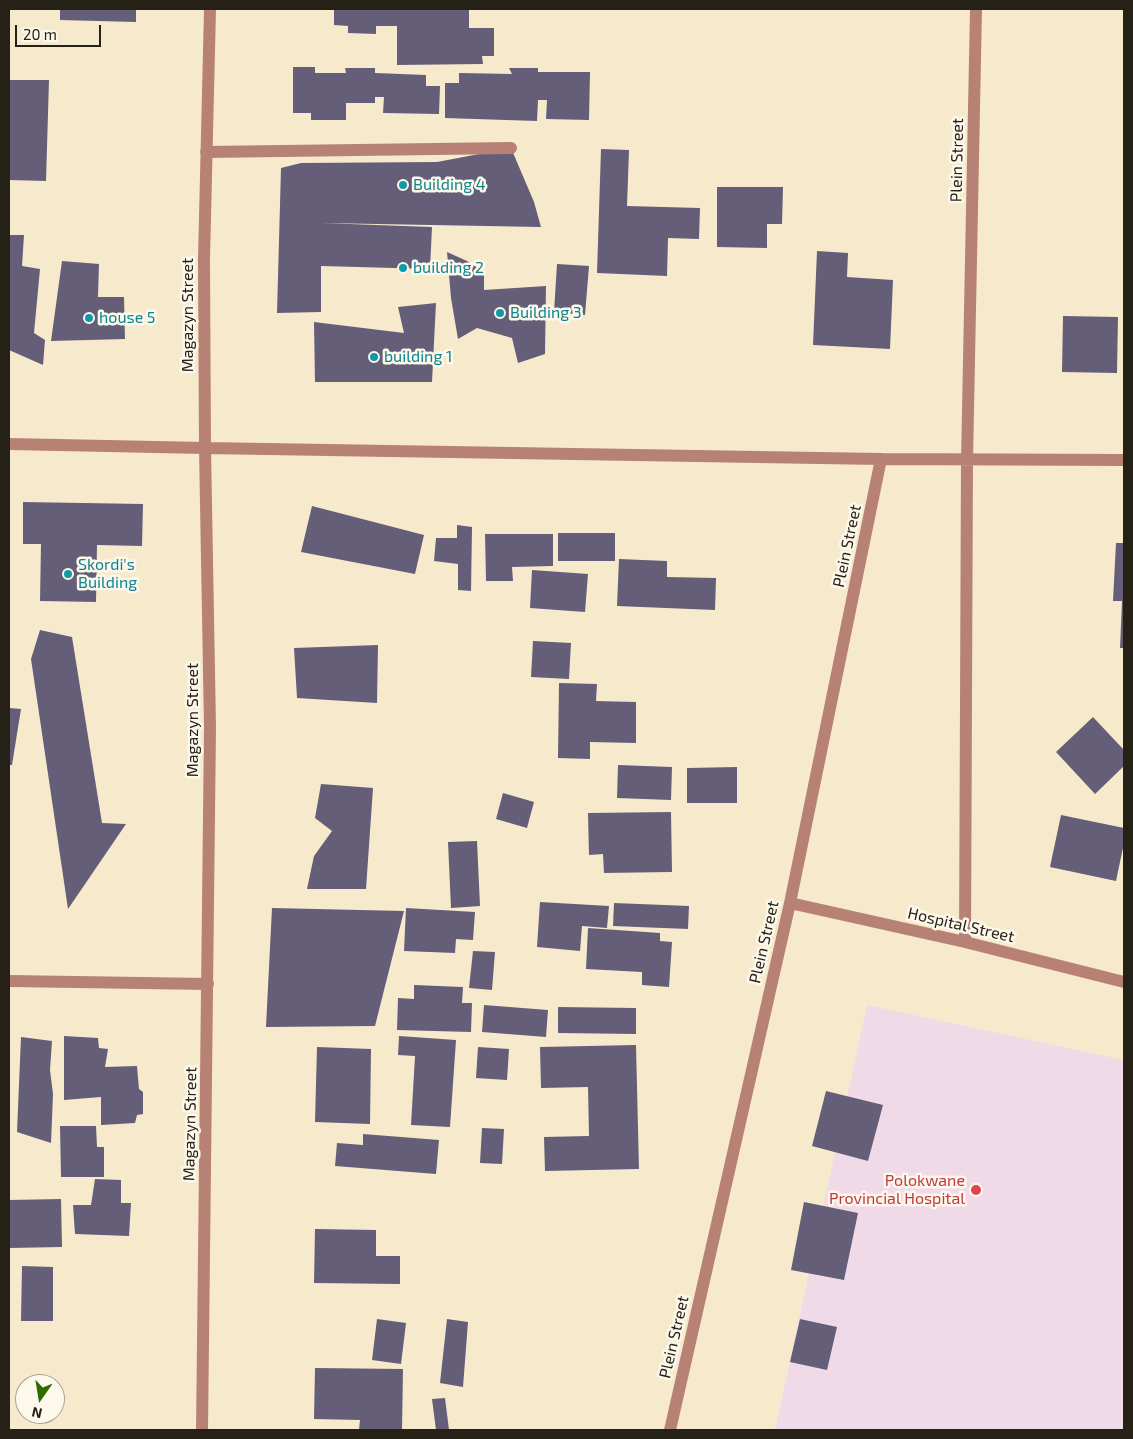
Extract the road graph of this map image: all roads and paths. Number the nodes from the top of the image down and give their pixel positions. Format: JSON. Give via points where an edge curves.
{"nodes":[{"id":1,"x":210,"y":9,"type":"edge"},
{"id":2,"x":976,"y":9,"type":"edge"},
{"id":3,"x":511,"y":148,"type":"dead end"},
{"id":4,"x":206,"y":152,"type":"junction"},
{"id":5,"x":9,"y":444,"type":"edge"},
{"id":6,"x":205,"y":448,"type":"junction"},
{"id":7,"x":882,"y":459,"type":"junction"},
{"id":8,"x":967,"y":460,"type":"junction"},
{"id":9,"x":1124,"y":460,"type":"edge"},
{"id":10,"x":790,"y":903,"type":"junction"},
{"id":11,"x":964,"y":942,"type":"junction"},
{"id":12,"x":9,"y":981,"type":"edge"},
{"id":13,"x":1124,"y":982,"type":"edge"},
{"id":14,"x":208,"y":984,"type":"junction"},
{"id":15,"x":202,"y":1430,"type":"edge"},
{"id":16,"x":670,"y":1430,"type":"edge"}],
"edges":[{"from":1,"to":4,"type":"street","name":"Magazyn Street"},
{"from":2,"to":8,"type":"street","name":"Plein Street"},
{"from":3,"to":4,"type":"street"},
{"from":4,"to":6,"type":"street","name":"Magazyn Street"},
{"from":5,"to":6,"type":"street"},
{"from":6,"to":7,"type":"street"},
{"from":6,"to":14,"type":"street","name":"Magazyn Street","via":[[210,727]]},
{"from":7,"to":8,"type":"street"},
{"from":7,"to":10,"type":"street","name":"Plein Street"},
{"from":8,"to":9,"type":"street"},
{"from":8,"to":11,"type":"street","name":"Plein Street"},
{"from":10,"to":11,"type":"street","name":"Hospital Street"},
{"from":10,"to":16,"type":"street","name":"Plein Street"},
{"from":11,"to":13,"type":"street","name":"Hospital Street"},
{"from":12,"to":14,"type":"street"},
{"from":14,"to":15,"type":"street","name":"Magazyn Street"}]}
